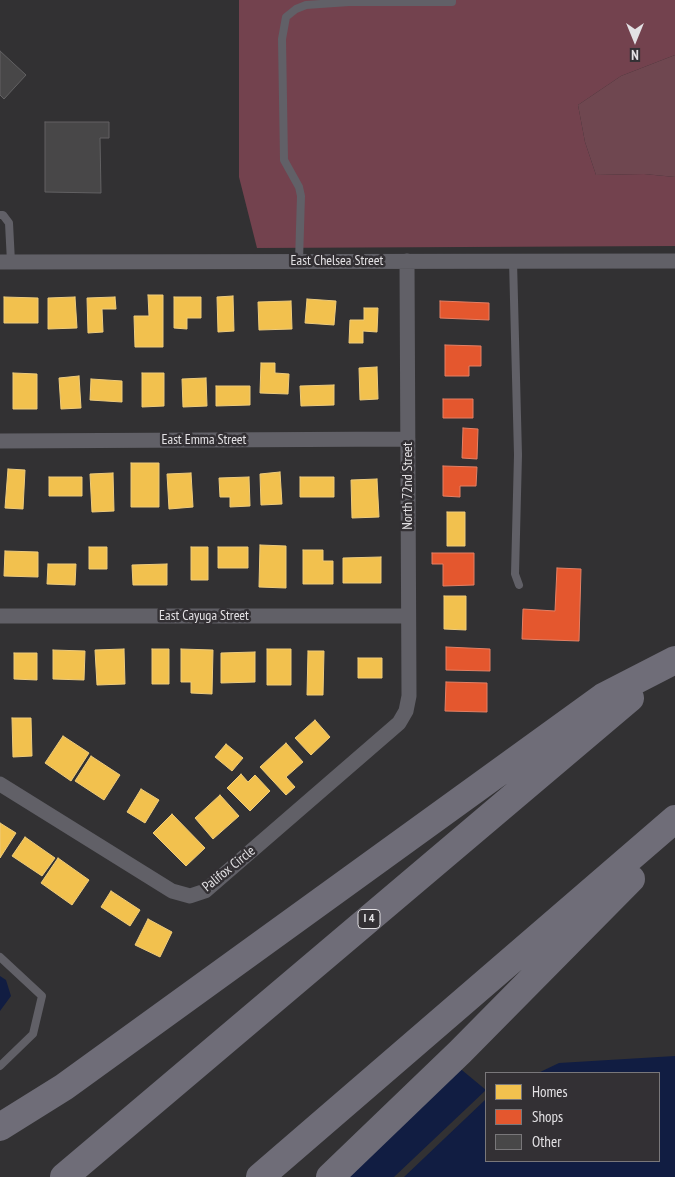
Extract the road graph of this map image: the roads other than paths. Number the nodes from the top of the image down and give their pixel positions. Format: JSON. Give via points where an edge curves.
{"nodes":[{"id":1,"x":452,"y":0,"type":"edge"},
{"id":2,"x":349,"y":1,"type":"edge"},
{"id":3,"x":0,"y":215,"type":"edge"},
{"id":4,"x":299,"y":261,"type":"junction"},
{"id":5,"x":407,"y":261,"type":"junction"},
{"id":6,"x":513,"y":261,"type":"junction"},
{"id":7,"x":675,"y":261,"type":"edge"},
{"id":8,"x":6,"y":262,"type":"edge"},
{"id":9,"x":408,"y":439,"type":"junction"},
{"id":10,"x":0,"y":441,"type":"edge"},
{"id":11,"x":519,"y":585,"type":"dead end"},
{"id":12,"x":0,"y":616,"type":"edge"},
{"id":13,"x":408,"y":616,"type":"junction"},
{"id":14,"x":675,"y":660,"type":"edge"},
{"id":15,"x":406,"y":711,"type":"joint"},
{"id":16,"x":0,"y":784,"type":"edge"},
{"id":17,"x":675,"y":820,"type":"edge"},
{"id":18,"x":675,"y":835,"type":"edge"},
{"id":19,"x":0,"y":957,"type":"edge"},
{"id":20,"x":0,"y":1066,"type":"edge"},
{"id":21,"x":64,"y":1087,"type":"junction"},
{"id":22,"x":0,"y":1128,"type":"edge"},
{"id":23,"x":0,"y":1139,"type":"edge"},
{"id":24,"x":64,"y":1177,"type":"edge"},
{"id":25,"x":260,"y":1177,"type":"edge"},
{"id":26,"x":330,"y":1177,"type":"edge"}],
"edges":[{"from":1,"to":2,"type":"lane"},
{"from":2,"to":4,"type":"lane","via":[[306,5],[286,17],[282,40],[284,160],[301,196]]},
{"from":3,"to":8,"type":"lane","via":[[9,223]]},
{"from":4,"to":5,"type":"street","name":"East Chelsea Street"},
{"from":4,"to":8,"type":"street","name":"East Chelsea Street"},
{"from":5,"to":6,"type":"street","name":"East Chelsea Street"},
{"from":5,"to":9,"type":"street","name":"North 72nd Street"},
{"from":6,"to":7,"type":"street","name":"East Chelsea Street"},
{"from":6,"to":11,"type":"lane","via":[[518,455],[514,574]]},
{"from":9,"to":10,"type":"street","name":"East Emma Street"},
{"from":9,"to":13,"type":"street","name":"North 72nd Street"},
{"from":12,"to":13,"type":"street","name":"East Cayuga Street"},
{"from":13,"to":15,"type":"street","name":"North 72nd Street","via":[[409,696]]},
{"from":14,"to":21,"type":"highway","via":[[604,697]]},
{"from":14,"to":24,"type":"highway","number":"I 4"},
{"from":15,"to":16,"type":"street","name":"Palifox Circle","via":[[399,723],[205,891],[190,896],[172,891]]},
{"from":17,"to":25,"type":"highway"},
{"from":18,"to":26,"type":"highway","via":[[460,1052]]},
{"from":19,"to":20,"type":"lane","via":[[42,996],[33,1034]]},
{"from":21,"to":22,"type":"highway"},
{"from":21,"to":23,"type":"highway"}]}
